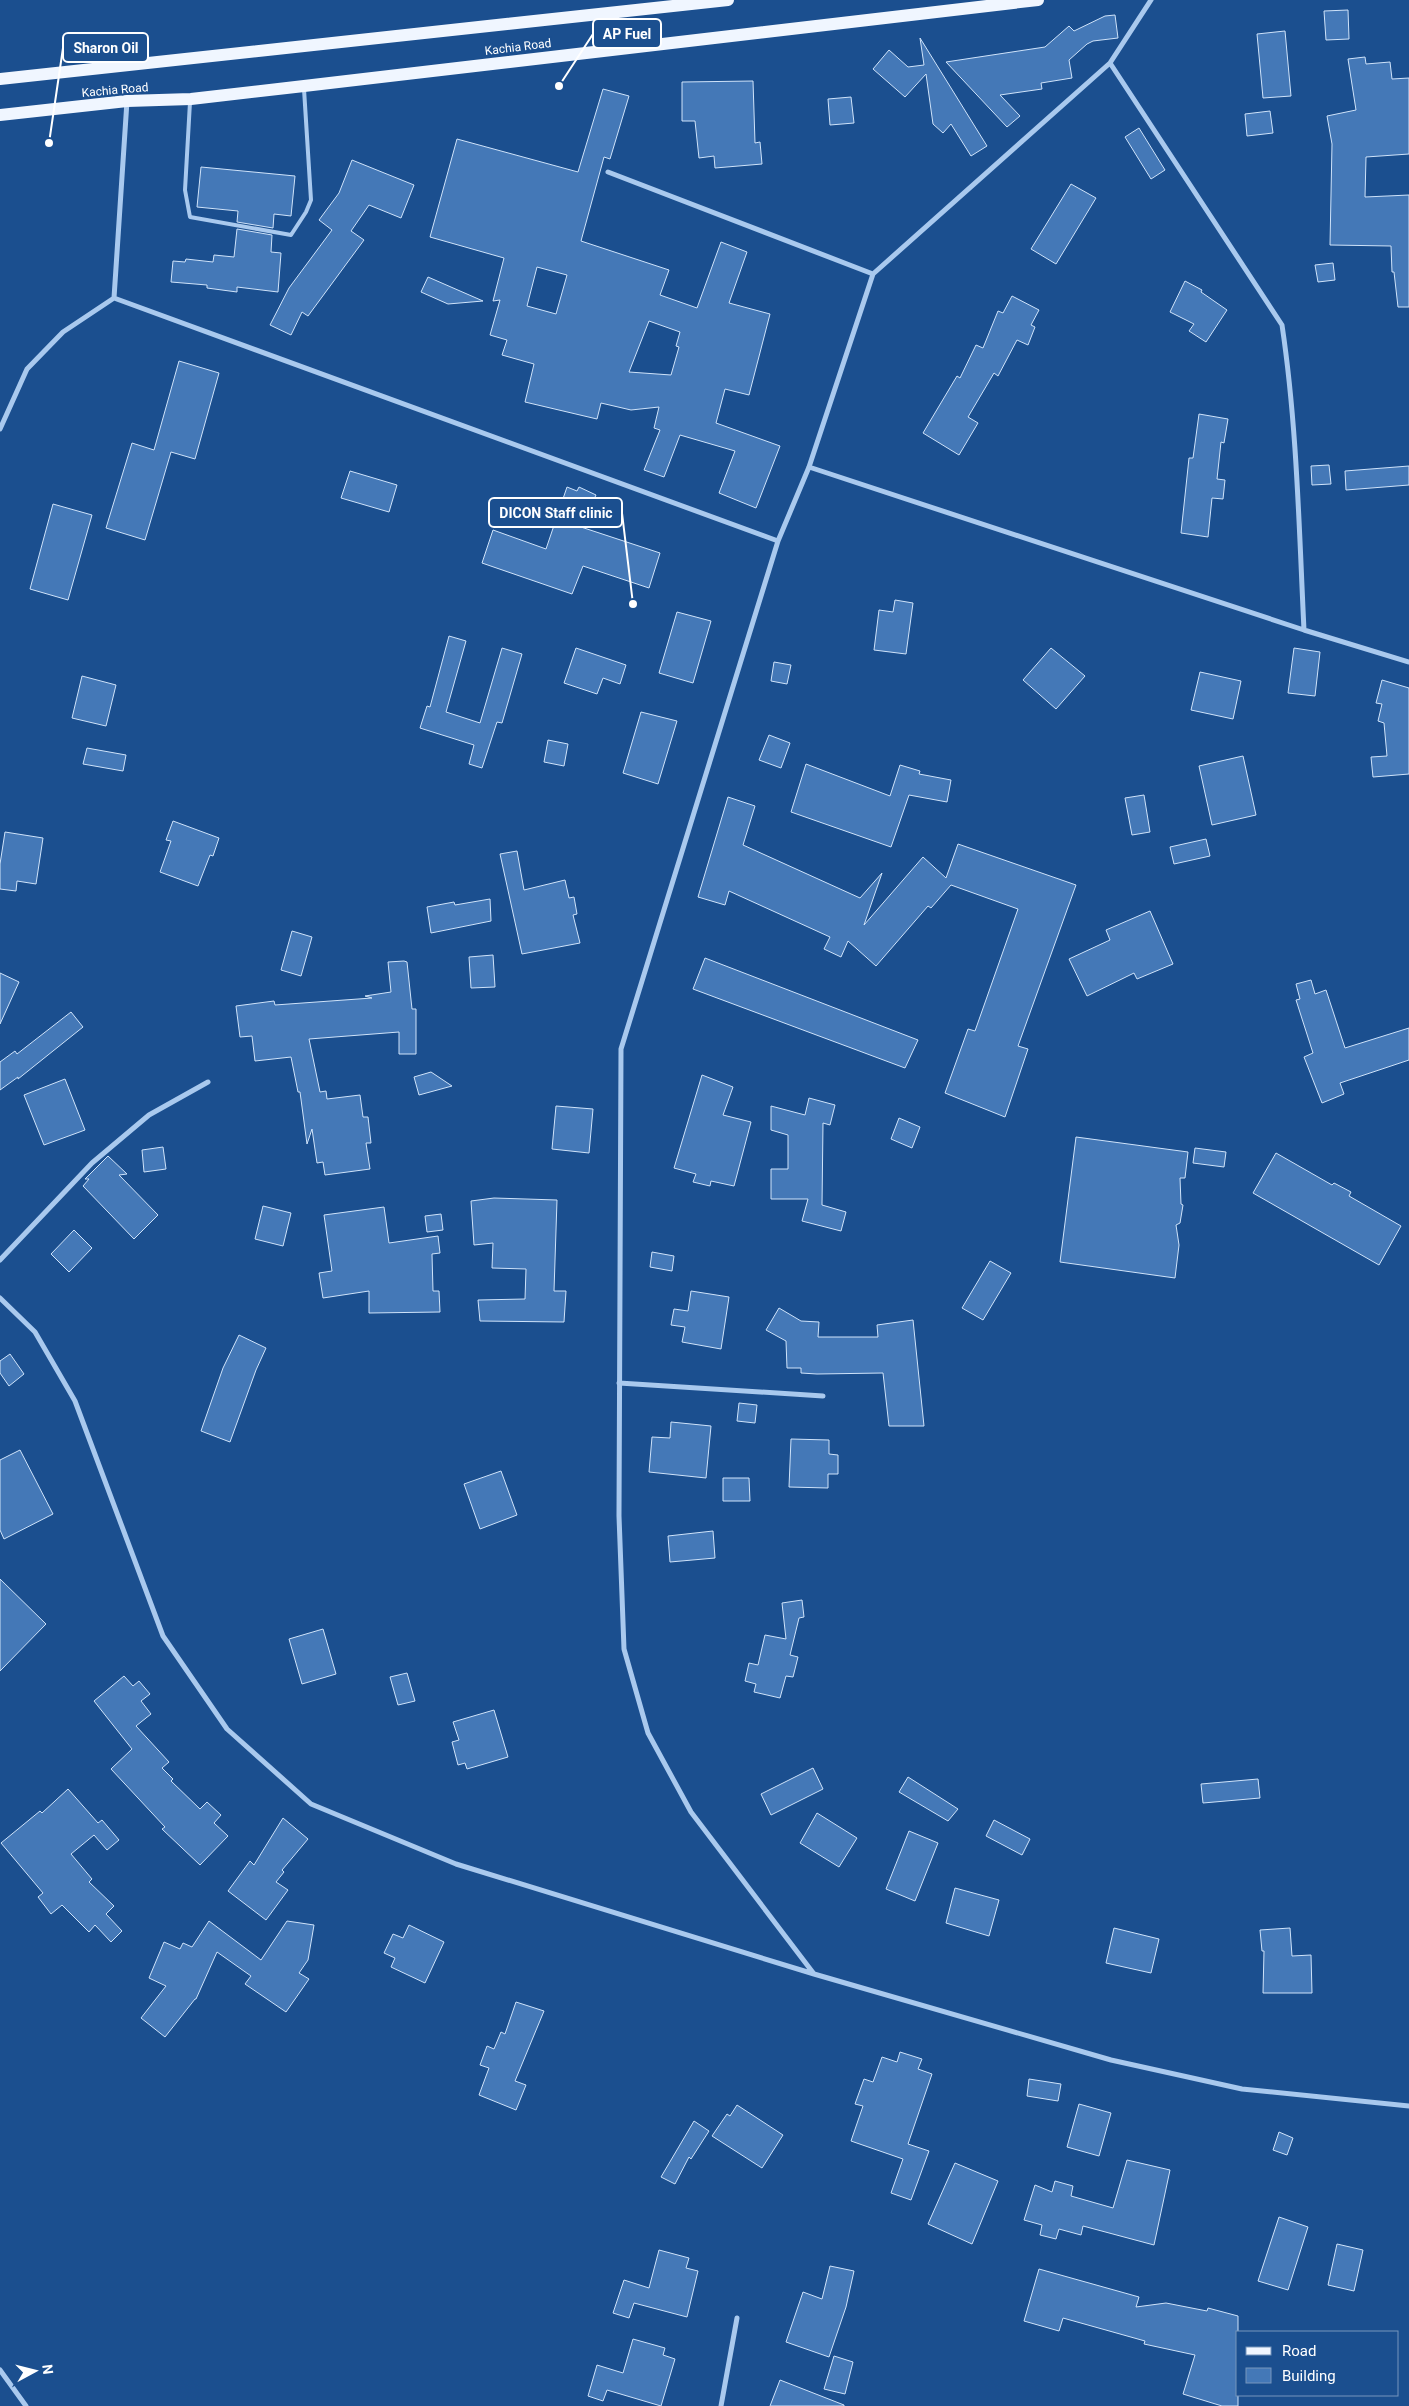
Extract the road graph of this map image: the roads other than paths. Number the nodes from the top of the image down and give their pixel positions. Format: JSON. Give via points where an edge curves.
{"nodes":[{"id":1,"x":728,"y":0,"type":"edge"},
{"id":2,"x":1038,"y":0,"type":"edge"},
{"id":3,"x":1151,"y":0,"type":"edge"},
{"id":4,"x":1110,"y":63,"type":"junction"},
{"id":5,"x":0,"y":79,"type":"edge"},
{"id":6,"x":304,"y":86,"type":"junction"},
{"id":7,"x":191,"y":99,"type":"junction"},
{"id":8,"x":127,"y":101,"type":"junction"},
{"id":9,"x":0,"y":115,"type":"edge"},
{"id":10,"x":608,"y":172,"type":"dead end"},
{"id":11,"x":873,"y":274,"type":"junction"},
{"id":12,"x":114,"y":298,"type":"junction"},
{"id":13,"x":0,"y":429,"type":"edge"},
{"id":14,"x":809,"y":467,"type":"junction"},
{"id":15,"x":778,"y":541,"type":"junction"},
{"id":16,"x":1304,"y":630,"type":"junction"},
{"id":17,"x":1409,"y":662,"type":"edge"},
{"id":18,"x":208,"y":1082,"type":"dead end"},
{"id":19,"x":0,"y":1260,"type":"edge"},
{"id":20,"x":0,"y":1298,"type":"edge"},
{"id":21,"x":620,"y":1383,"type":"junction"},
{"id":22,"x":823,"y":1396,"type":"dead end"},
{"id":23,"x":814,"y":1974,"type":"junction"},
{"id":24,"x":1409,"y":2106,"type":"edge"},
{"id":25,"x":737,"y":2318,"type":"dead end"},
{"id":26,"x":0,"y":2370,"type":"edge"},
{"id":27,"x":26,"y":2406,"type":"edge"},
{"id":28,"x":721,"y":2406,"type":"edge"}],
"edges":[{"from":1,"to":5,"type":"main road","name":"Kachia Road"},
{"from":2,"to":6,"type":"main road","name":"Kachia Road"},
{"from":3,"to":4,"type":"street"},
{"from":4,"to":11,"type":"street"},
{"from":4,"to":16,"type":"street","via":[[1282,325],[1289,369]]},
{"from":6,"to":7,"type":"main road","name":"Kachia Road"},
{"from":6,"to":7,"type":"lane","via":[[311,200],[291,235],[190,217],[185,190]]},
{"from":7,"to":8,"type":"main road","name":"Kachia Road"},
{"from":8,"to":9,"type":"main road","name":"Kachia Road"},
{"from":8,"to":12,"type":"street"},
{"from":10,"to":11,"type":"street"},
{"from":11,"to":14,"type":"street"},
{"from":12,"to":13,"type":"street","via":[[63,332],[27,370]]},
{"from":12,"to":15,"type":"street"},
{"from":14,"to":15,"type":"street"},
{"from":14,"to":16,"type":"street"},
{"from":15,"to":21,"type":"street","via":[[621,1049]]},
{"from":16,"to":17,"type":"street"},
{"from":18,"to":19,"type":"street","via":[[148,1115],[99,1157]]},
{"from":20,"to":23,"type":"street","via":[[35,1332],[74,1401],[163,1636],[227,1729],[311,1804],[456,1864]]},
{"from":21,"to":22,"type":"street"},
{"from":21,"to":23,"type":"street","via":[[619,1516],[624,1649],[648,1733],[691,1812]]},
{"from":23,"to":24,"type":"street","via":[[1111,2060],[1242,2090]]},
{"from":25,"to":28,"type":"street"},
{"from":26,"to":27,"type":"street"}]}
